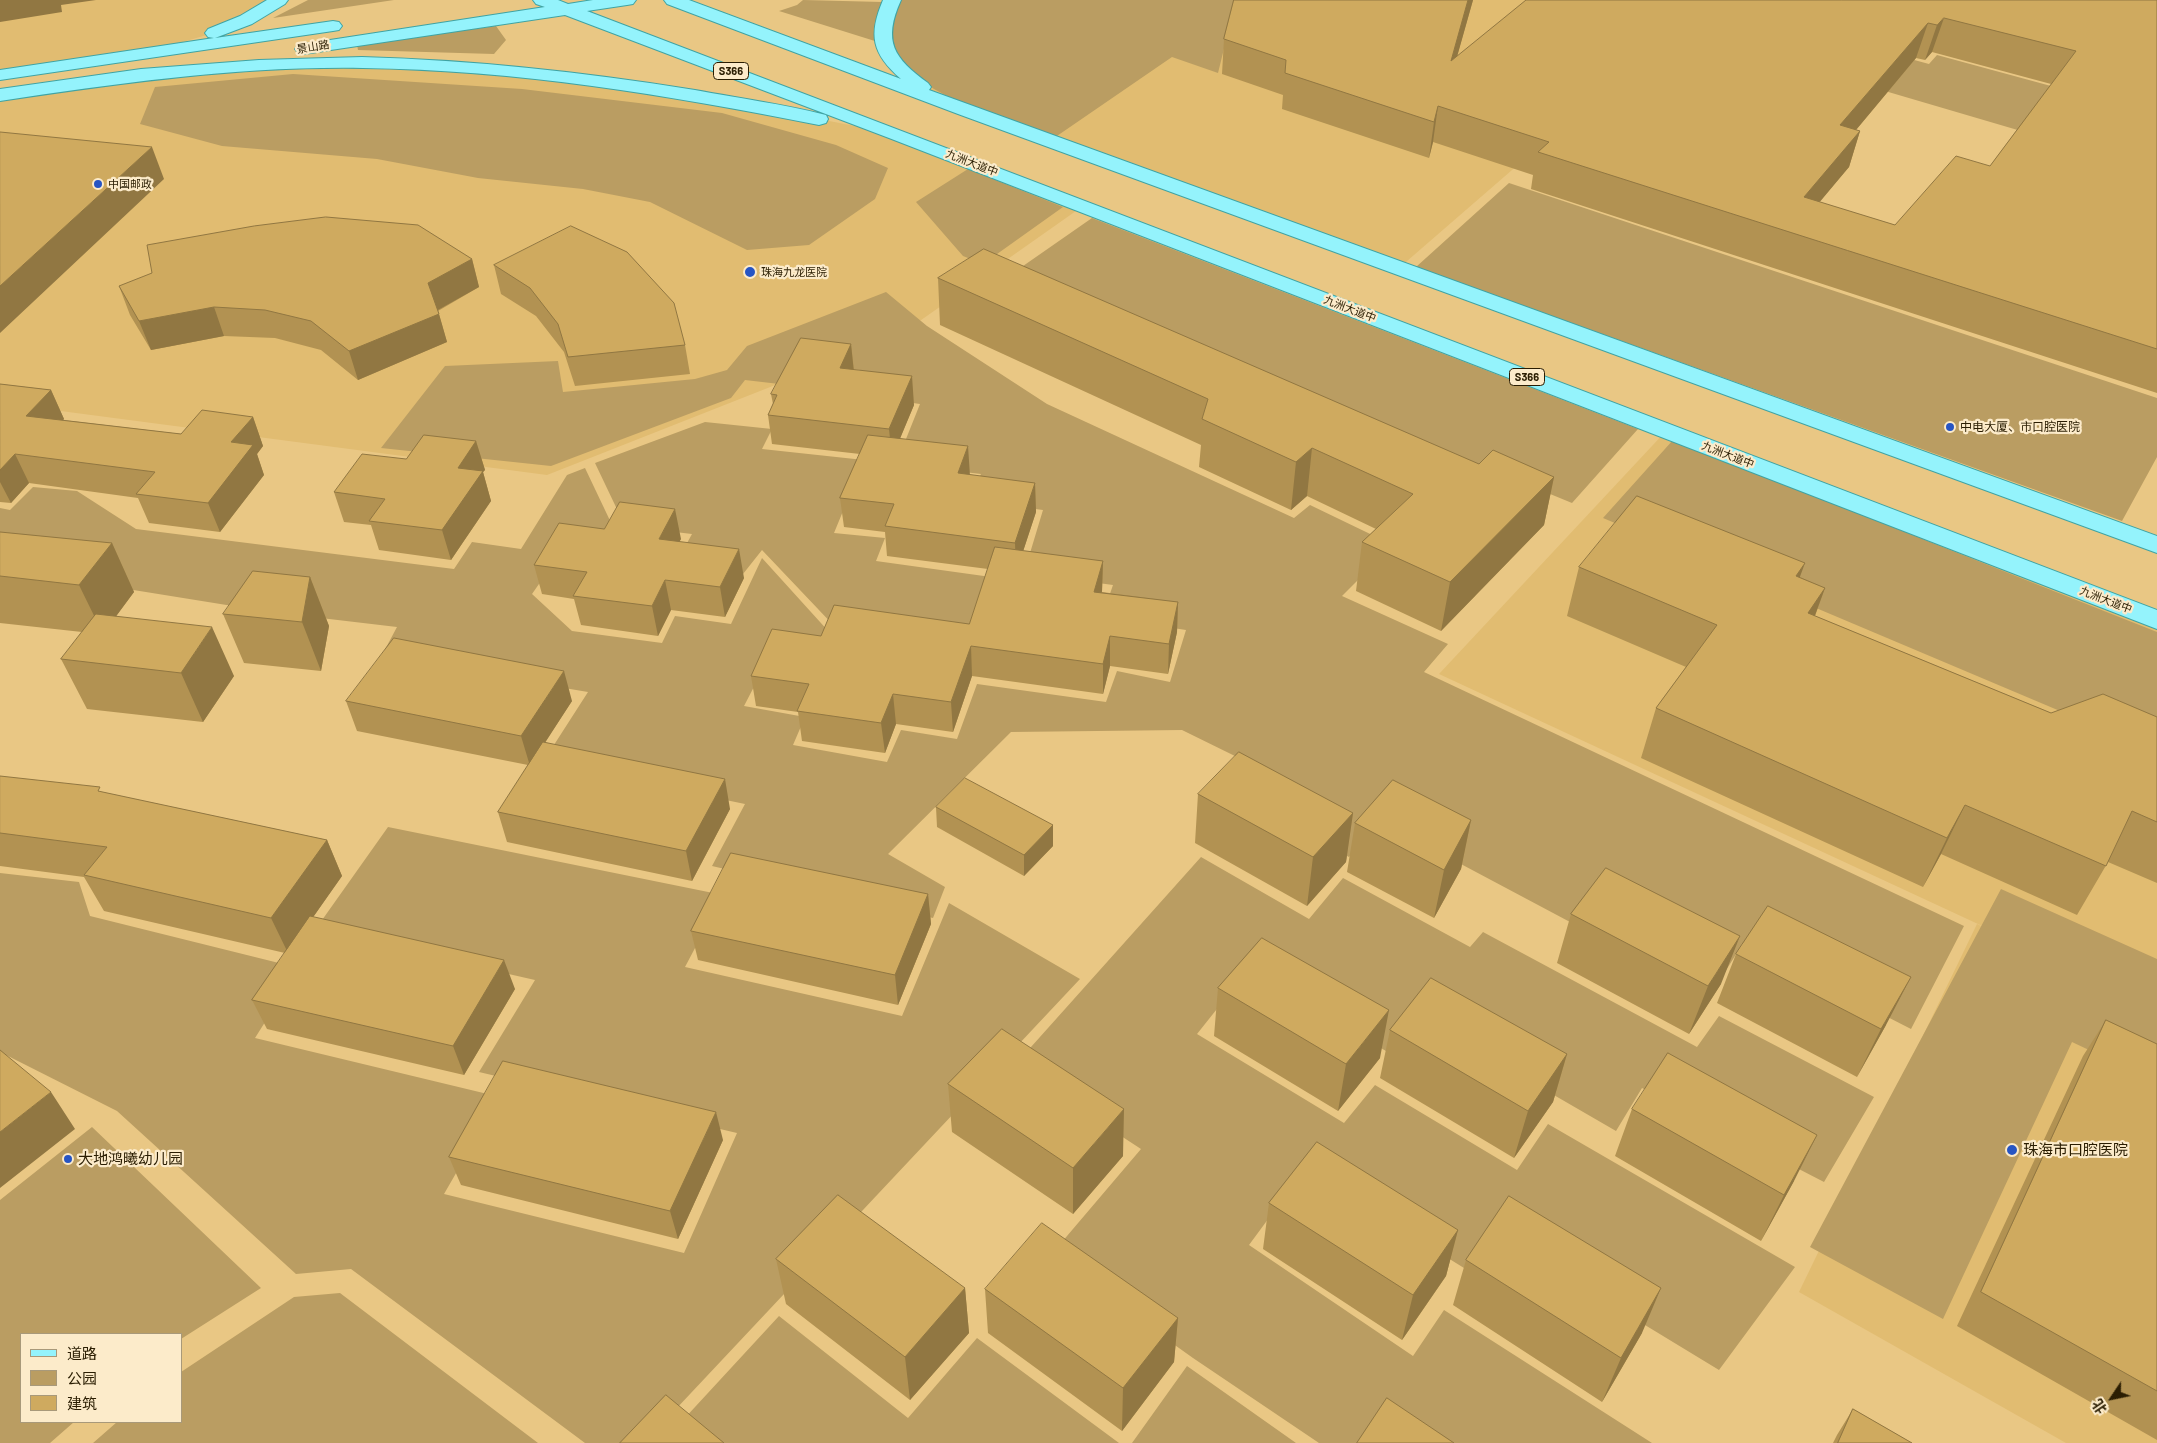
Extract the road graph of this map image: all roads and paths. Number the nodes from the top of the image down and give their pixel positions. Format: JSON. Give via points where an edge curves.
{"nodes":[{"id":1,"x":279,"y":0,"type":"edge"},
{"id":2,"x":542,"y":0,"type":"edge"},
{"id":3,"x":627,"y":0,"type":"edge"},
{"id":4,"x":673,"y":0,"type":"edge"},
{"id":5,"x":892,"y":0,"type":"edge"},
{"id":6,"x":478,"y":6,"type":"dead end"},
{"id":7,"x":566,"y":9,"type":"junction"},
{"id":8,"x":448,"y":10,"type":"dead end"},
{"id":9,"x":349,"y":24,"type":"dead end"},
{"id":10,"x":152,"y":51,"type":"junction"},
{"id":11,"x":0,"y":75,"type":"edge"},
{"id":12,"x":123,"y":76,"type":"junction"},
{"id":13,"x":0,"y":95,"type":"edge"},
{"id":14,"x":965,"y":110,"type":"junction"},
{"id":15,"x":896,"y":134,"type":"junction"},
{"id":16,"x":2157,"y":545,"type":"edge"},
{"id":17,"x":2157,"y":620,"type":"edge"}],
"edges":[{"from":1,"to":10,"type":"main road","via":[[246,20]]},
{"from":2,"to":7,"type":"main road","name":"九洲大道中","number":"S366"},
{"from":3,"to":7,"type":"main road","name":"景山路"},
{"from":4,"to":14,"type":"main road"},
{"from":5,"to":14,"type":"main road","via":[[882,30],[884,50],[900,71],[928,91]]},
{"from":6,"to":8,"type":"main road"},
{"from":7,"to":12,"type":"main road","name":"景山路"},
{"from":7,"to":15,"type":"main road","name":"九洲大道中","number":"S366"},
{"from":9,"to":10,"type":"main road","name":"景山路"},
{"from":10,"to":11,"type":"main road","name":"景山路"},
{"from":12,"to":13,"type":"main road","name":"景山路"},
{"from":12,"to":15,"type":"main road","via":[[314,63],[395,63],[508,70],[590,79],[720,100]]},
{"from":14,"to":16,"type":"main road"},
{"from":15,"to":17,"type":"main road","name":"九洲大道中","number":"S366"}]}
